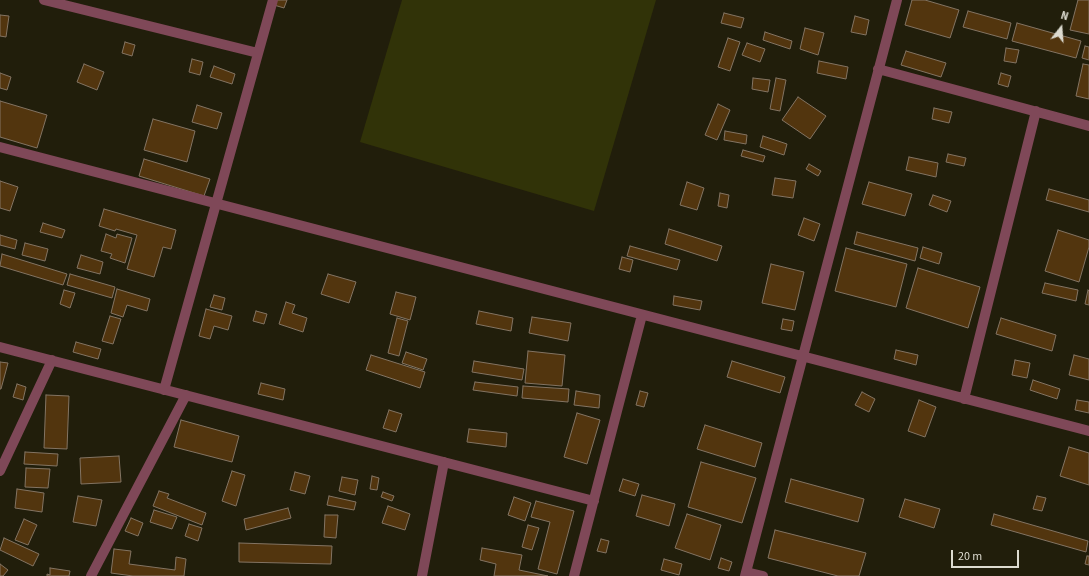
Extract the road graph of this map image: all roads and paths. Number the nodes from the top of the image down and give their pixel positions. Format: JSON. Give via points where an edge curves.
{"nodes":[{"id":1,"x":44,"y":0,"type":"edge"},
{"id":2,"x":273,"y":0,"type":"edge"},
{"id":3,"x":896,"y":0,"type":"edge"},
{"id":4,"x":258,"y":53,"type":"junction"},
{"id":5,"x":878,"y":69,"type":"junction"},
{"id":6,"x":1036,"y":111,"type":"junction"},
{"id":7,"x":1089,"y":126,"type":"edge"},
{"id":8,"x":0,"y":147,"type":"edge"},
{"id":9,"x":217,"y":204,"type":"junction"},
{"id":10,"x":642,"y":315,"type":"junction"},
{"id":11,"x":0,"y":347,"type":"edge"},
{"id":12,"x":803,"y":357,"type":"junction"},
{"id":13,"x":52,"y":360,"type":"junction"},
{"id":14,"x":164,"y":390,"type":"junction"},
{"id":15,"x":186,"y":395,"type":"junction"},
{"id":16,"x":964,"y":399,"type":"junction"},
{"id":17,"x":1089,"y":431,"type":"edge"},
{"id":18,"x":444,"y":462,"type":"junction"},
{"id":19,"x":0,"y":471,"type":"edge"},
{"id":20,"x":594,"y":501,"type":"junction"},
{"id":21,"x":746,"y":574,"type":"edge"},
{"id":22,"x":91,"y":576,"type":"edge"},
{"id":23,"x":422,"y":576,"type":"edge"},
{"id":24,"x":574,"y":576,"type":"edge"},
{"id":25,"x":763,"y":576,"type":"edge"}],
"edges":[{"from":1,"to":4,"type":"street"},
{"from":2,"to":4,"type":"street"},
{"from":3,"to":5,"type":"street"},
{"from":4,"to":9,"type":"street"},
{"from":5,"to":6,"type":"street"},
{"from":5,"to":12,"type":"street"},
{"from":6,"to":7,"type":"street"},
{"from":6,"to":16,"type":"street"},
{"from":8,"to":9,"type":"street"},
{"from":9,"to":10,"type":"street"},
{"from":9,"to":14,"type":"street"},
{"from":10,"to":12,"type":"street"},
{"from":10,"to":20,"type":"street"},
{"from":11,"to":13,"type":"street"},
{"from":12,"to":16,"type":"street"},
{"from":12,"to":21,"type":"street"},
{"from":13,"to":14,"type":"street"},
{"from":13,"to":19,"type":"street"},
{"from":14,"to":15,"type":"street"},
{"from":15,"to":18,"type":"street"},
{"from":15,"to":22,"type":"street"},
{"from":16,"to":17,"type":"street"},
{"from":18,"to":20,"type":"street"},
{"from":18,"to":23,"type":"street"},
{"from":20,"to":24,"type":"street"},
{"from":21,"to":25,"type":"street"}]}
